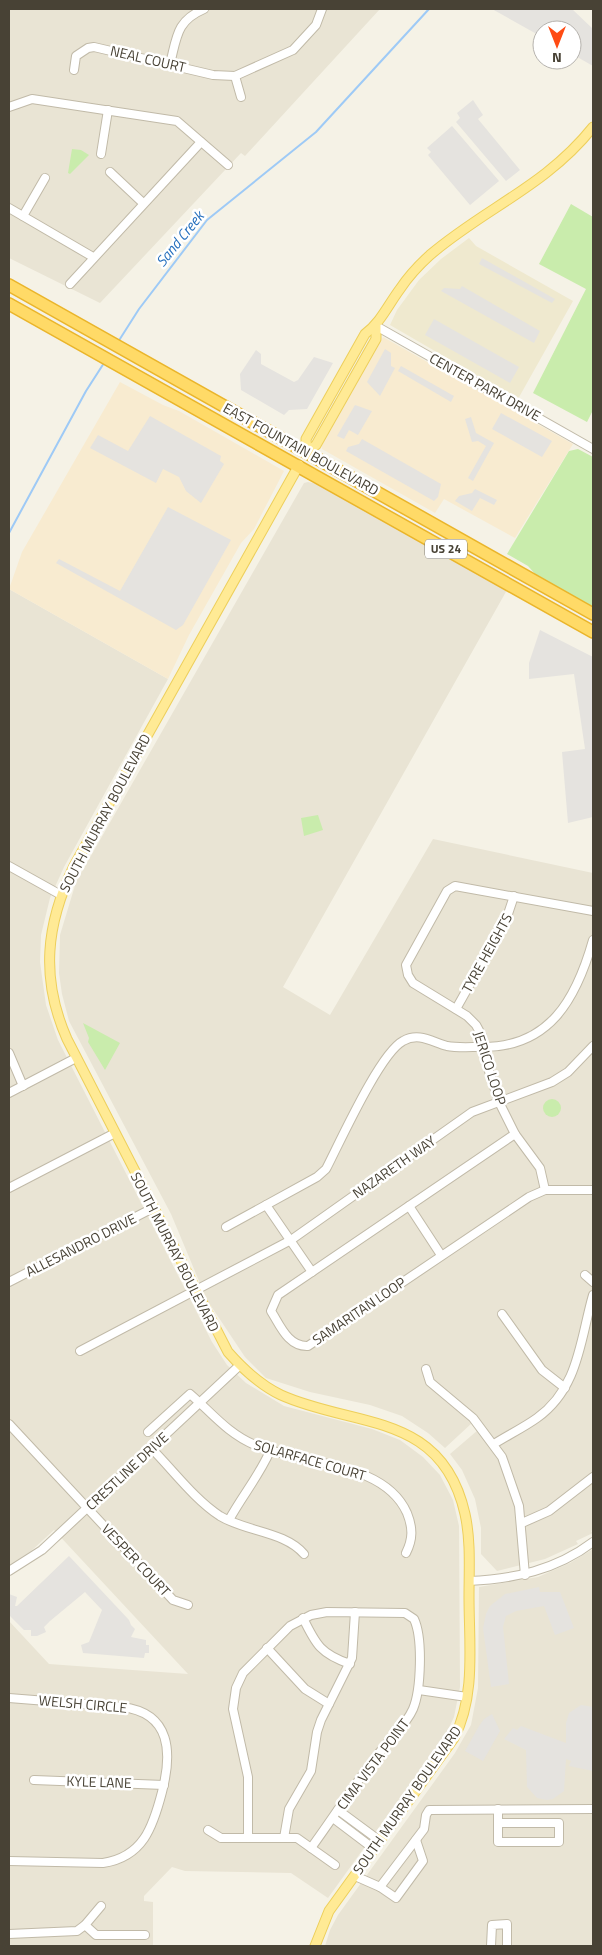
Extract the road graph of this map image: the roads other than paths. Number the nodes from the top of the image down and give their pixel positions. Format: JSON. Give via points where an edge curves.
{"nodes":[{"id":1,"x":204,"y":9,"type":"edge"},
{"id":2,"x":322,"y":9,"type":"edge"},
{"id":3,"x":170,"y":64,"type":"junction"},
{"id":4,"x":74,"y":70,"type":"dead end"},
{"id":5,"x":235,"y":76,"type":"junction"},
{"id":6,"x":241,"y":98,"type":"dead end"},
{"id":7,"x":9,"y":107,"type":"edge"},
{"id":8,"x":108,"y":110,"type":"junction"},
{"id":9,"x":593,"y":126,"type":"edge"},
{"id":10,"x":201,"y":142,"type":"junction"},
{"id":11,"x":100,"y":154,"type":"dead end"},
{"id":12,"x":228,"y":165,"type":"dead end"},
{"id":13,"x":110,"y":172,"type":"dead end"},
{"id":14,"x":44,"y":178,"type":"dead end"},
{"id":15,"x":144,"y":203,"type":"junction"},
{"id":16,"x":9,"y":208,"type":"edge"},
{"id":17,"x":23,"y":216,"type":"junction"},
{"id":18,"x":93,"y":257,"type":"junction"},
{"id":19,"x":70,"y":284,"type":"dead end"},
{"id":20,"x":9,"y":286,"type":"edge"},
{"id":21,"x":9,"y":304,"type":"edge"},
{"id":22,"x":376,"y":326,"type":"junction"},
{"id":23,"x":593,"y":449,"type":"edge"},
{"id":24,"x":307,"y":452,"type":"junction"},
{"id":25,"x":299,"y":465,"type":"junction"},
{"id":26,"x":593,"y":614,"type":"edge"},
{"id":27,"x":593,"y":632,"type":"edge"},
{"id":28,"x":9,"y":866,"type":"edge"},
{"id":29,"x":61,"y":895,"type":"junction"},
{"id":30,"x":514,"y":896,"type":"junction"},
{"id":31,"x":593,"y":911,"type":"edge"},
{"id":32,"x":593,"y":940,"type":"edge"},
{"id":33,"x":456,"y":1009,"type":"junction"},
{"id":34,"x":593,"y":1046,"type":"edge"},
{"id":35,"x":484,"y":1047,"type":"junction"},
{"id":36,"x":9,"y":1053,"type":"edge"},
{"id":37,"x":76,"y":1058,"type":"junction"},
{"id":38,"x":23,"y":1086,"type":"junction"},
{"id":39,"x":9,"y":1093,"type":"edge"},
{"id":40,"x":499,"y":1102,"type":"junction"},
{"id":41,"x":115,"y":1133,"type":"junction"},
{"id":42,"x":515,"y":1134,"type":"junction"},
{"id":43,"x":9,"y":1188,"type":"edge"},
{"id":44,"x":545,"y":1190,"type":"junction"},
{"id":45,"x":593,"y":1190,"type":"edge"},
{"id":46,"x":266,"y":1205,"type":"junction"},
{"id":47,"x":409,"y":1206,"type":"junction"},
{"id":48,"x":153,"y":1208,"type":"junction"},
{"id":49,"x":226,"y":1227,"type":"dead end"},
{"id":50,"x":291,"y":1240,"type":"junction"},
{"id":51,"x":441,"y":1255,"type":"junction"},
{"id":52,"x":312,"y":1272,"type":"junction"},
{"id":53,"x":585,"y":1275,"type":"dead end"},
{"id":54,"x":9,"y":1282,"type":"edge"},
{"id":55,"x":593,"y":1282,"type":"edge"},
{"id":56,"x":195,"y":1290,"type":"junction"},
{"id":57,"x":593,"y":1295,"type":"edge"},
{"id":58,"x":502,"y":1314,"type":"dead end"},
{"id":59,"x":80,"y":1351,"type":"dead end"},
{"id":60,"x":240,"y":1365,"type":"junction"},
{"id":61,"x":426,"y":1369,"type":"dead end"},
{"id":62,"x":565,"y":1388,"type":"junction"},
{"id":63,"x":200,"y":1403,"type":"junction"},
{"id":64,"x":9,"y":1424,"type":"edge"},
{"id":65,"x":158,"y":1442,"type":"junction"},
{"id":66,"x":494,"y":1444,"type":"junction"},
{"id":67,"x":151,"y":1448,"type":"junction"},
{"id":68,"x":270,"y":1451,"type":"junction"},
{"id":69,"x":593,"y":1477,"type":"edge"},
{"id":70,"x":87,"y":1509,"type":"junction"},
{"id":71,"x":229,"y":1520,"type":"junction"},
{"id":72,"x":522,"y":1523,"type":"junction"},
{"id":73,"x":593,"y":1542,"type":"edge"},
{"id":74,"x":406,"y":1553,"type":"dead end"},
{"id":75,"x":304,"y":1554,"type":"dead end"},
{"id":76,"x":9,"y":1560,"type":"edge"},
{"id":77,"x":11,"y":1570,"type":"edge"},
{"id":78,"x":525,"y":1575,"type":"junction"},
{"id":79,"x":469,"y":1581,"type":"junction"},
{"id":80,"x":188,"y":1605,"type":"dead end"},
{"id":81,"x":355,"y":1612,"type":"junction"},
{"id":82,"x":302,"y":1618,"type":"junction"},
{"id":83,"x":267,"y":1648,"type":"junction"},
{"id":84,"x":350,"y":1664,"type":"junction"},
{"id":85,"x":419,"y":1690,"type":"junction"},
{"id":86,"x":467,"y":1697,"type":"junction"},
{"id":87,"x":9,"y":1698,"type":"edge"},
{"id":88,"x":329,"y":1704,"type":"junction"},
{"id":89,"x":34,"y":1780,"type":"dead end"},
{"id":90,"x":164,"y":1785,"type":"junction"},
{"id":91,"x":498,"y":1809,"type":"junction"},
{"id":92,"x":593,"y":1809,"type":"edge"},
{"id":93,"x":338,"y":1810,"type":"junction"},
{"id":94,"x":333,"y":1818,"type":"junction"},
{"id":95,"x":498,"y":1823,"type":"junction"},
{"id":96,"x":357,"y":1824,"type":"junction"},
{"id":97,"x":208,"y":1830,"type":"dead end"},
{"id":98,"x":352,"y":1832,"type":"junction"},
{"id":99,"x":248,"y":1838,"type":"junction"},
{"id":100,"x":284,"y":1838,"type":"junction"},
{"id":101,"x":416,"y":1840,"type":"junction"},
{"id":102,"x":380,"y":1841,"type":"junction"},
{"id":103,"x":311,"y":1848,"type":"junction"},
{"id":104,"x":374,"y":1849,"type":"junction"},
{"id":105,"x":9,"y":1861,"type":"edge"},
{"id":106,"x":335,"y":1865,"type":"dead end"},
{"id":107,"x":355,"y":1876,"type":"junction"},
{"id":108,"x":380,"y":1887,"type":"junction"},
{"id":109,"x":101,"y":1906,"type":"dead end"},
{"id":110,"x":86,"y":1926,"type":"junction"},
{"id":111,"x":9,"y":1934,"type":"edge"},
{"id":112,"x":145,"y":1935,"type":"dead end"},
{"id":113,"x":318,"y":1945,"type":"edge"},
{"id":114,"x":491,"y":1946,"type":"edge"},
{"id":115,"x":507,"y":1946,"type":"edge"}],
"edges":[{"from":1,"to":3,"type":"street","via":[[191,14],[182,23]]},
{"from":2,"to":5,"type":"street","name":"NEAL COURT","via":[[316,25],[293,50]]},
{"from":3,"to":4,"type":"street","name":"NEAL COURT","via":[[94,47],[76,56]]},
{"from":3,"to":5,"type":"street","name":"NEAL COURT","via":[[222,77]]},
{"from":5,"to":6,"type":"street"},
{"from":7,"to":8,"type":"street","via":[[32,98]]},
{"from":8,"to":10,"type":"street","via":[[177,121]]},
{"from":8,"to":11,"type":"street"},
{"from":9,"to":22,"type":"main road","name":"SOUTH MURRAY BOULEVARD","via":[[573,150],[541,178],[429,257],[400,289]]},
{"from":10,"to":12,"type":"street"},
{"from":10,"to":15,"type":"street"},
{"from":13,"to":15,"type":"street"},
{"from":14,"to":17,"type":"street"},
{"from":15,"to":18,"type":"street"},
{"from":16,"to":17,"type":"street"},
{"from":17,"to":18,"type":"street"},
{"from":18,"to":19,"type":"street"},
{"from":20,"to":24,"type":"highway","name":"EAST FOUNTAIN BOULEVARD","number":"US 24"},
{"from":21,"to":25,"type":"highway","name":"EAST FOUNTAIN BOULEVARD","number":"US 24"},
{"from":22,"to":23,"type":"street","name":"CENTER PARK DRIVE"},
{"from":22,"to":24,"type":"main road","name":"SOUTH MURRAY BOULEVARD","via":[[365,334],[306,439]]},
{"from":24,"to":25,"type":"street","name":"SOUTH MURRAY BOULEVARD"},
{"from":24,"to":26,"type":"highway","name":"EAST FOUNTAIN BOULEVARD","number":"US 24"},
{"from":25,"to":27,"type":"highway","name":"EAST FOUNTAIN BOULEVARD","number":"US 24"},
{"from":25,"to":29,"type":"main road","name":"SOUTH MURRAY BOULEVARD","via":[[104,811]]},
{"from":28,"to":29,"type":"street"},
{"from":29,"to":37,"type":"main road","name":"SOUTH MURRAY BOULEVARD","via":[[50,936],[49,968],[57,1015]]},
{"from":30,"to":31,"type":"street","name":"JERICO LOOP"},
{"from":30,"to":33,"type":"street","name":"TYRE HEIGHTS","via":[[506,920]]},
{"from":30,"to":33,"type":"street","name":"JERICO LOOP","via":[[460,886],[450,888],[406,965],[412,983]]},
{"from":32,"to":35,"type":"street","via":[[588,960],[564,1008],[548,1026],[518,1044]]},
{"from":33,"to":35,"type":"street","name":"JERICO LOOP","via":[[476,1025]]},
{"from":34,"to":40,"type":"street","name":"NAZARETH WAY","via":[[585,1057],[560,1077]]},
{"from":35,"to":40,"type":"street","name":"JERICO LOOP"},
{"from":35,"to":46,"type":"street","via":[[446,1045],[422,1037],[405,1040],[394,1047],[326,1169],[318,1177]]},
{"from":36,"to":38,"type":"street"},
{"from":37,"to":38,"type":"street"},
{"from":37,"to":41,"type":"main road","name":"SOUTH MURRAY BOULEVARD"},
{"from":38,"to":39,"type":"street"},
{"from":40,"to":42,"type":"street","name":"JERICO LOOP"},
{"from":40,"to":50,"type":"street","name":"NAZARETH WAY","via":[[472,1112]]},
{"from":41,"to":43,"type":"street"},
{"from":41,"to":48,"type":"main road","name":"SOUTH MURRAY BOULEVARD"},
{"from":42,"to":44,"type":"street","name":"JERICO LOOP","via":[[540,1168]]},
{"from":42,"to":47,"type":"street","name":"SAMARITAN LOOP"},
{"from":44,"to":45,"type":"street","name":"SAMARITAN LOOP"},
{"from":44,"to":51,"type":"street","name":"SAMARITAN LOOP","via":[[529,1197]]},
{"from":46,"to":49,"type":"street"},
{"from":46,"to":50,"type":"street"},
{"from":47,"to":51,"type":"street"},
{"from":47,"to":52,"type":"street","name":"SAMARITAN LOOP"},
{"from":48,"to":54,"type":"street","name":"ALLESANDRO DRIVE"},
{"from":48,"to":56,"type":"main road","name":"SOUTH MURRAY BOULEVARD"},
{"from":50,"to":52,"type":"street"},
{"from":50,"to":56,"type":"street","name":"NAZARETH WAY"},
{"from":51,"to":52,"type":"street","name":"SAMARITAN LOOP","via":[[308,1346],[300,1346],[289,1340],[271,1310],[278,1296]]},
{"from":53,"to":55,"type":"street"},
{"from":56,"to":59,"type":"street","name":"NAZARETH WAY"},
{"from":56,"to":60,"type":"main road","name":"SOUTH MURRAY BOULEVARD","via":[[220,1339]]},
{"from":57,"to":62,"type":"street","via":[[577,1363]]},
{"from":58,"to":62,"type":"street","via":[[542,1370]]},
{"from":60,"to":63,"type":"street","name":"CRESTLINE DRIVE"},
{"from":60,"to":79,"type":"main road","name":"SOUTH MURRAY BOULEVARD","via":[[281,1395],[391,1426],[435,1456],[451,1478],[464,1508]]},
{"from":61,"to":66,"type":"street","via":[[430,1382],[462,1407]]},
{"from":62,"to":66,"type":"street","via":[[537,1418]]},
{"from":63,"to":65,"type":"street","name":"CRESTLINE DRIVE"},
{"from":63,"to":65,"type":"street","via":[[190,1394],[146,1430]]},
{"from":63,"to":68,"type":"street","name":"SOLARFACE COURT","via":[[233,1433]]},
{"from":64,"to":70,"type":"street","name":"VESPER COURT"},
{"from":65,"to":67,"type":"street","name":"CRESTLINE DRIVE"},
{"from":66,"to":72,"type":"street","via":[[507,1469]]},
{"from":67,"to":70,"type":"street","name":"CRESTLINE DRIVE"},
{"from":67,"to":71,"type":"street","via":[[206,1506]]},
{"from":68,"to":71,"type":"street","via":[[260,1475]]},
{"from":68,"to":74,"type":"street","name":"SOLARFACE COURT","via":[[364,1475],[383,1484],[398,1498],[409,1518],[412,1540]]},
{"from":69,"to":72,"type":"street","via":[[549,1511]]},
{"from":70,"to":77,"type":"street","name":"CRESTLINE DRIVE","via":[[38,1554]]},
{"from":70,"to":80,"type":"street","name":"VESPER COURT","via":[[173,1600]]},
{"from":71,"to":75,"type":"street","via":[[295,1544]]},
{"from":72,"to":78,"type":"street"},
{"from":73,"to":78,"type":"street","via":[[565,1560]]},
{"from":76,"to":77,"type":"street"},
{"from":78,"to":79,"type":"street"},
{"from":79,"to":86,"type":"main road","name":"SOUTH MURRAY BOULEVARD"},
{"from":81,"to":82,"type":"street","name":"CIMA VISTA POINT","via":[[318,1613]]},
{"from":81,"to":84,"type":"street"},
{"from":81,"to":85,"type":"street","name":"CIMA VISTA POINT","via":[[400,1612],[414,1619],[419,1635]]},
{"from":82,"to":83,"type":"street","name":"CIMA VISTA POINT"},
{"from":82,"to":84,"type":"street","via":[[320,1649]]},
{"from":83,"to":88,"type":"street","via":[[312,1695]]},
{"from":83,"to":99,"type":"street","name":"CIMA VISTA POINT","via":[[243,1673],[233,1704],[249,1784]]},
{"from":84,"to":88,"type":"street"},
{"from":85,"to":86,"type":"street"},
{"from":85,"to":93,"type":"street","name":"CIMA VISTA POINT","via":[[405,1724],[382,1749]]},
{"from":86,"to":102,"type":"main road","name":"SOUTH MURRAY BOULEVARD","via":[[454,1738]]},
{"from":87,"to":90,"type":"street","name":"WELSH CIRCLE","via":[[122,1707],[145,1714],[158,1726],[166,1741],[169,1756]]},
{"from":88,"to":100,"type":"street","via":[[317,1732],[311,1771],[287,1815]]},
{"from":89,"to":90,"type":"street","name":"KYLE LANE"},
{"from":90,"to":105,"type":"street","name":"WELSH CIRCLE","via":[[149,1832],[131,1851],[118,1859],[103,1863]]},
{"from":91,"to":92,"type":"street"},
{"from":91,"to":95,"type":"street"},
{"from":91,"to":101,"type":"street","via":[[429,1810],[424,1829]]},
{"from":93,"to":94,"type":"street","name":"CIMA VISTA POINT"},
{"from":93,"to":96,"type":"street"},
{"from":94,"to":98,"type":"street"},
{"from":94,"to":103,"type":"street","name":"CIMA VISTA POINT"},
{"from":95,"to":95,"type":"street","via":[[559,1823],[559,1842],[498,1842]]},
{"from":96,"to":98,"type":"street"},
{"from":96,"to":102,"type":"street"},
{"from":97,"to":99,"type":"street","via":[[221,1838]]},
{"from":98,"to":104,"type":"street"},
{"from":99,"to":100,"type":"street"},
{"from":100,"to":103,"type":"street","via":[[297,1838]]},
{"from":101,"to":108,"type":"street"},
{"from":101,"to":108,"type":"street","via":[[423,1861],[396,1898]]},
{"from":102,"to":104,"type":"main road","name":"SOUTH MURRAY BOULEVARD"},
{"from":103,"to":106,"type":"street"},
{"from":104,"to":107,"type":"main road","name":"SOUTH MURRAY BOULEVARD"},
{"from":107,"to":108,"type":"street"},
{"from":107,"to":113,"type":"main road","name":"SOUTH MURRAY BOULEVARD","via":[[329,1911]]},
{"from":109,"to":110,"type":"street"},
{"from":110,"to":111,"type":"street","via":[[72,1932]]},
{"from":110,"to":112,"type":"street","via":[[96,1935]]},
{"from":114,"to":115,"type":"street","via":[[492,1925],[507,1924]]}]}
